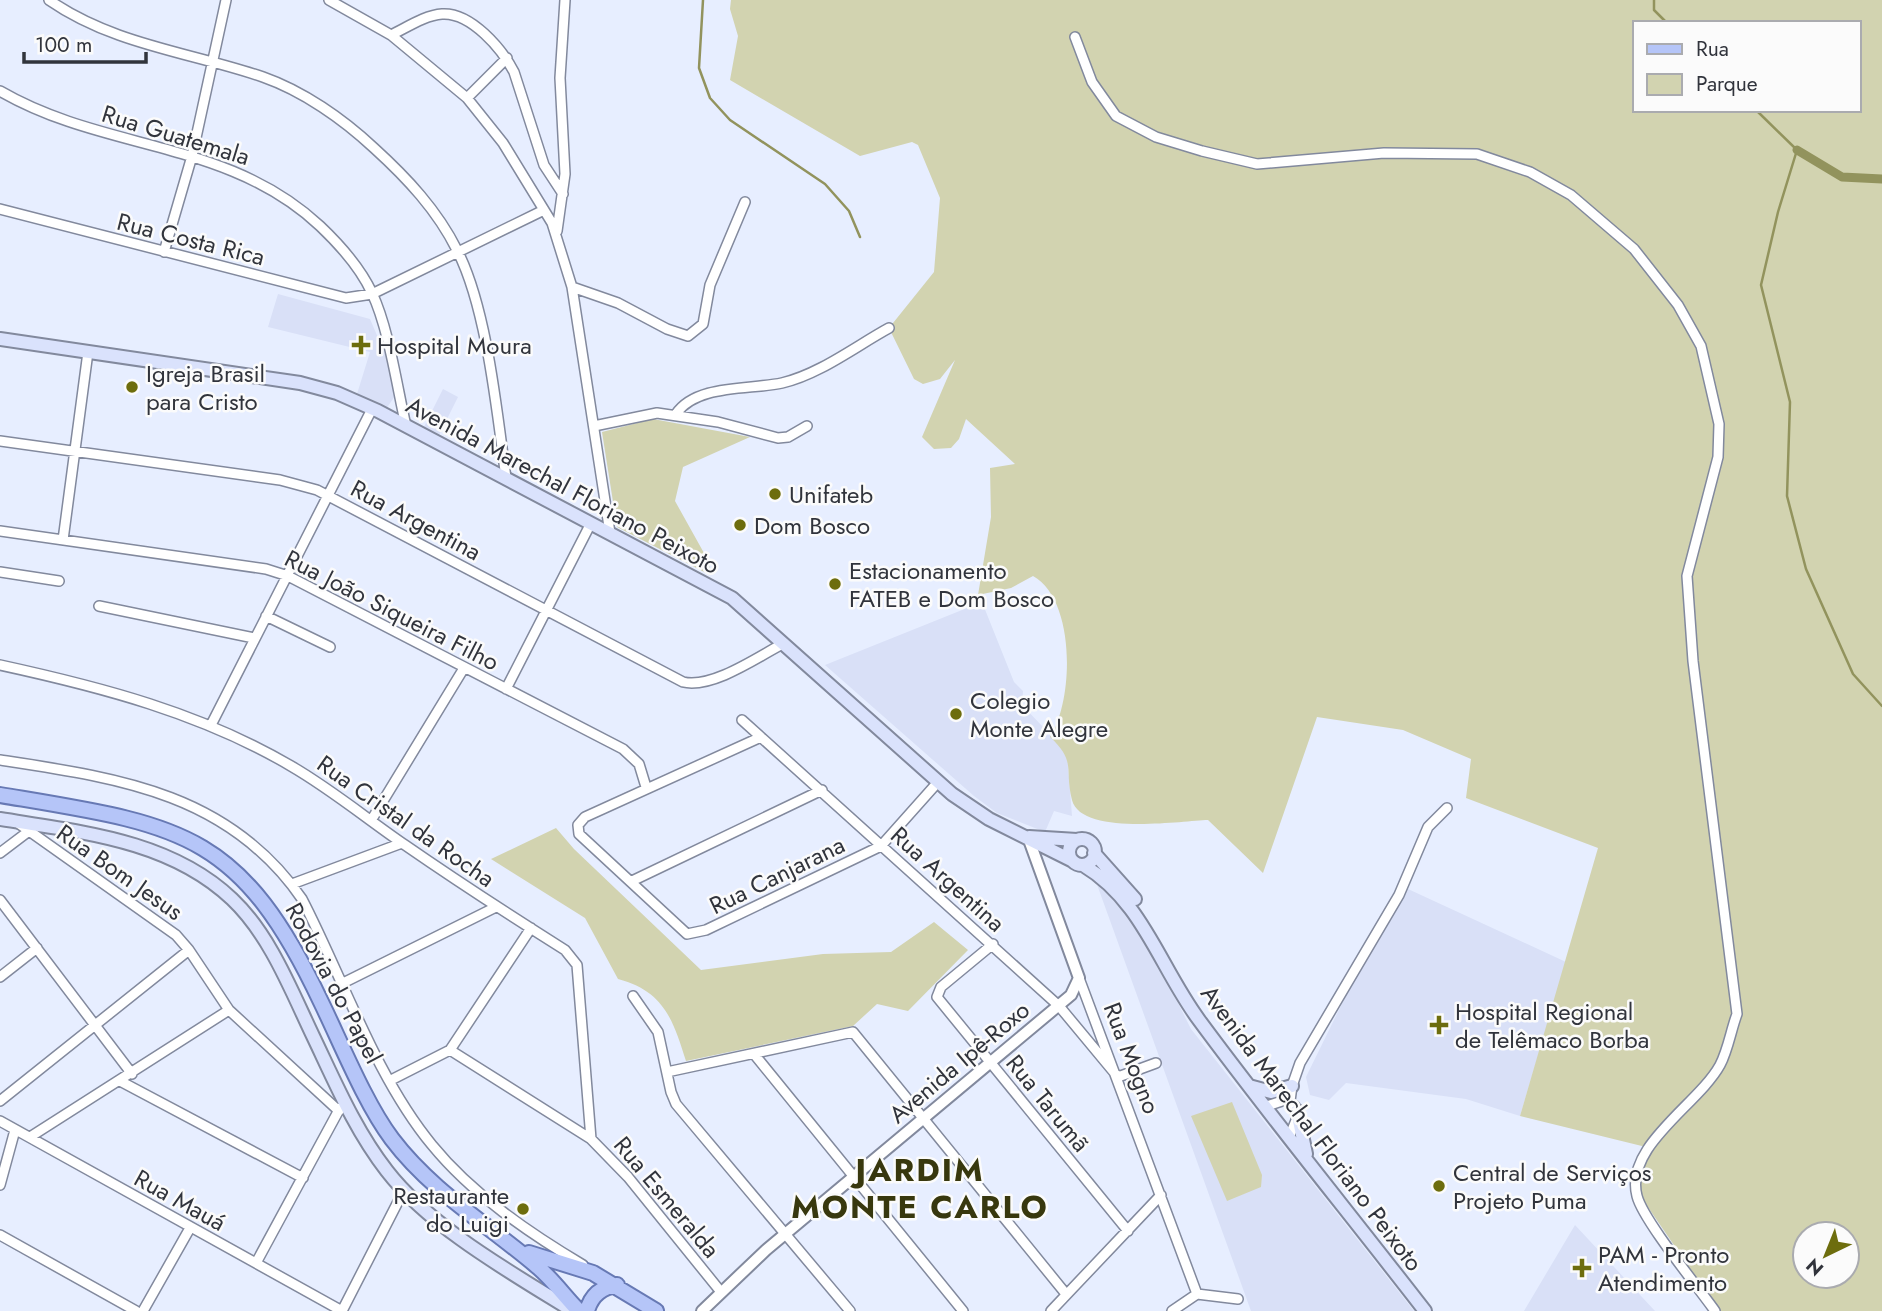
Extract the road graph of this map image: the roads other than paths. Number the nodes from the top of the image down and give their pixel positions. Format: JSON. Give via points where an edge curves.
{"nodes":[{"id":1,"x":50,"y":0,"type":"edge"},
{"id":2,"x":226,"y":0,"type":"edge"},
{"id":3,"x":329,"y":0,"type":"edge"},
{"id":4,"x":565,"y":0,"type":"edge"},
{"id":5,"x":391,"y":35,"type":"junction"},
{"id":6,"x":1075,"y":37,"type":"dead end"},
{"id":7,"x":507,"y":58,"type":"junction"},
{"id":8,"x":211,"y":62,"type":"junction"},
{"id":9,"x":0,"y":91,"type":"edge"},
{"id":10,"x":467,"y":98,"type":"junction"},
{"id":11,"x":192,"y":156,"type":"junction"},
{"id":12,"x":563,"y":194,"type":"junction"},
{"id":13,"x":745,"y":202,"type":"dead end"},
{"id":14,"x":0,"y":209,"type":"edge"},
{"id":15,"x":544,"y":210,"type":"junction"},
{"id":16,"x":556,"y":233,"type":"junction"},
{"id":17,"x":164,"y":252,"type":"junction"},
{"id":18,"x":458,"y":252,"type":"junction"},
{"id":19,"x":572,"y":287,"type":"junction"},
{"id":20,"x":372,"y":294,"type":"junction"},
{"id":21,"x":889,"y":328,"type":"dead end"},
{"id":22,"x":0,"y":339,"type":"edge"},
{"id":23,"x":88,"y":352,"type":"junction"},
{"id":24,"x":372,"y":409,"type":"junction"},
{"id":25,"x":676,"y":414,"type":"junction"},
{"id":26,"x":407,"y":426,"type":"junction"},
{"id":27,"x":594,"y":426,"type":"junction"},
{"id":28,"x":807,"y":426,"type":"dead end"},
{"id":29,"x":0,"y":441,"type":"edge"},
{"id":30,"x":75,"y":451,"type":"junction"},
{"id":31,"x":506,"y":478,"type":"junction"},
{"id":32,"x":329,"y":495,"type":"junction"},
{"id":33,"x":591,"y":523,"type":"junction"},
{"id":34,"x":0,"y":531,"type":"edge"},
{"id":35,"x":610,"y":533,"type":"junction"},
{"id":36,"x":63,"y":540,"type":"junction"},
{"id":37,"x":0,"y":572,"type":"edge"},
{"id":38,"x":288,"y":576,"type":"junction"},
{"id":39,"x":59,"y":581,"type":"dead end"},
{"id":40,"x":99,"y":606,"type":"dead end"},
{"id":41,"x":546,"y":610,"type":"junction"},
{"id":42,"x":266,"y":616,"type":"junction"},
{"id":43,"x":254,"y":638,"type":"junction"},
{"id":44,"x":784,"y":643,"type":"junction"},
{"id":45,"x":330,"y":647,"type":"dead end"},
{"id":46,"x":0,"y":666,"type":"edge"},
{"id":47,"x":464,"y":668,"type":"junction"},
{"id":48,"x":506,"y":689,"type":"junction"},
{"id":49,"x":742,"y":720,"type":"dead end"},
{"id":50,"x":211,"y":725,"type":"junction"},
{"id":51,"x":761,"y":737,"type":"junction"},
{"id":52,"x":0,"y":760,"type":"edge"},
{"id":53,"x":938,"y":782,"type":"junction"},
{"id":54,"x":646,"y":787,"type":"junction"},
{"id":55,"x":822,"y":790,"type":"junction"},
{"id":56,"x":0,"y":795,"type":"edge"},
{"id":57,"x":1447,"y":808,"type":"dead end"},
{"id":58,"x":0,"y":819,"type":"edge"},
{"id":59,"x":372,"y":819,"type":"junction"},
{"id":60,"x":16,"y":822,"type":"junction"},
{"id":61,"x":29,"y":831,"type":"junction"},
{"id":62,"x":1028,"y":837,"type":"junction"},
{"id":63,"x":1056,"y":838,"type":"junction"},
{"id":64,"x":1077,"y":840,"type":"junction"},
{"id":65,"x":402,"y":843,"type":"junction"},
{"id":66,"x":881,"y":846,"type":"junction"},
{"id":67,"x":0,"y":853,"type":"edge"},
{"id":68,"x":1094,"y":853,"type":"junction"},
{"id":69,"x":1074,"y":861,"type":"junction"},
{"id":70,"x":632,"y":881,"type":"junction"},
{"id":71,"x":292,"y":884,"type":"junction"},
{"id":72,"x":0,"y":900,"type":"edge"},
{"id":73,"x":496,"y":907,"type":"junction"},
{"id":74,"x":531,"y":928,"type":"junction"},
{"id":75,"x":1148,"y":932,"type":"junction"},
{"id":76,"x":993,"y":944,"type":"junction"},
{"id":77,"x":37,"y":948,"type":"junction"},
{"id":78,"x":189,"y":950,"type":"junction"},
{"id":79,"x":573,"y":958,"type":"joint"},
{"id":80,"x":0,"y":977,"type":"edge"},
{"id":81,"x":1079,"y":978,"type":"junction"},
{"id":82,"x":343,"y":983,"type":"junction"},
{"id":83,"x":633,"y":996,"type":"dead end"},
{"id":84,"x":1059,"y":1006,"type":"junction"},
{"id":85,"x":229,"y":1010,"type":"junction"},
{"id":86,"x":95,"y":1024,"type":"junction"},
{"id":87,"x":450,"y":1050,"type":"junction"},
{"id":88,"x":754,"y":1054,"type":"junction"},
{"id":89,"x":990,"y":1063,"type":"junction"},
{"id":90,"x":1156,"y":1063,"type":"dead end"},
{"id":91,"x":667,"y":1072,"type":"junction"},
{"id":92,"x":132,"y":1074,"type":"junction"},
{"id":93,"x":1118,"y":1077,"type":"junction"},
{"id":94,"x":391,"y":1080,"type":"junction"},
{"id":95,"x":120,"y":1081,"type":"junction"},
{"id":96,"x":1249,"y":1086,"type":"junction"},
{"id":97,"x":1292,"y":1086,"type":"junction"},
{"id":98,"x":0,"y":1101,"type":"edge"},
{"id":99,"x":341,"y":1106,"type":"junction"},
{"id":100,"x":1267,"y":1106,"type":"junction"},
{"id":101,"x":1294,"y":1106,"type":"junction"},
{"id":102,"x":922,"y":1120,"type":"junction"},
{"id":103,"x":0,"y":1121,"type":"edge"},
{"id":104,"x":15,"y":1130,"type":"junction"},
{"id":105,"x":1290,"y":1135,"type":"junction"},
{"id":106,"x":30,"y":1137,"type":"junction"},
{"id":107,"x":591,"y":1139,"type":"junction"},
{"id":108,"x":1307,"y":1158,"type":"junction"},
{"id":109,"x":855,"y":1175,"type":"junction"},
{"id":110,"x":303,"y":1178,"type":"junction"},
{"id":111,"x":0,"y":1185,"type":"edge"},
{"id":112,"x":404,"y":1191,"type":"junction"},
{"id":113,"x":1161,"y":1195,"type":"junction"},
{"id":114,"x":190,"y":1228,"type":"junction"},
{"id":115,"x":1128,"y":1231,"type":"junction"},
{"id":116,"x":787,"y":1233,"type":"junction"},
{"id":117,"x":0,"y":1235,"type":"edge"},
{"id":118,"x":503,"y":1239,"type":"junction"},
{"id":119,"x":256,"y":1263,"type":"junction"},
{"id":120,"x":617,"y":1285,"type":"junction"},
{"id":121,"x":721,"y":1292,"type":"junction"},
{"id":122,"x":1066,"y":1294,"type":"junction"},
{"id":123,"x":1197,"y":1294,"type":"junction"},
{"id":124,"x":1238,"y":1299,"type":"dead end"},
{"id":125,"x":136,"y":1311,"type":"edge"},
{"id":126,"x":143,"y":1311,"type":"edge"},
{"id":127,"x":342,"y":1311,"type":"edge"},
{"id":128,"x":573,"y":1311,"type":"edge"},
{"id":129,"x":579,"y":1311,"type":"edge"},
{"id":130,"x":586,"y":1311,"type":"edge"},
{"id":131,"x":656,"y":1311,"type":"edge"},
{"id":132,"x":702,"y":1311,"type":"edge"},
{"id":133,"x":850,"y":1311,"type":"edge"},
{"id":134,"x":963,"y":1311,"type":"edge"},
{"id":135,"x":1051,"y":1311,"type":"edge"},
{"id":136,"x":1172,"y":1311,"type":"edge"},
{"id":137,"x":1425,"y":1311,"type":"edge"},
{"id":138,"x":1715,"y":1311,"type":"edge"}],
"edges":[{"from":1,"to":8,"type":"street","via":[[107,33]]},
{"from":2,"to":8,"type":"street"},
{"from":3,"to":5,"type":"street"},
{"from":4,"to":12,"type":"street","via":[[560,78]]},
{"from":5,"to":7,"type":"street","via":[[425,19],[455,16]]},
{"from":5,"to":10,"type":"street"},
{"from":6,"to":138,"type":"street","via":[[1092,82],[1116,116],[1156,137],[1202,151],[1257,164],[1384,153],[1477,154],[1530,172],[1571,195],[1634,249],[1678,305],[1701,346],[1719,424],[1718,457],[1687,576],[1693,661],[1737,1014],[1720,1065],[1647,1147],[1636,1172],[1637,1196],[1647,1216]]},
{"from":7,"to":10,"type":"street"},
{"from":7,"to":12,"type":"street","via":[[544,165]]},
{"from":8,"to":11,"type":"street"},
{"from":8,"to":18,"type":"street","via":[[298,93],[362,136],[417,191]]},
{"from":9,"to":11,"type":"street","name":"Rua Guatemala","via":[[30,109],[73,124]]},
{"from":10,"to":15,"type":"street","via":[[503,143]]},
{"from":11,"to":17,"type":"street"},
{"from":11,"to":20,"type":"street","name":"Rua Guatemala","via":[[271,187],[305,212],[333,238]]},
{"from":12,"to":16,"type":"street"},
{"from":13,"to":19,"type":"street","via":[[710,285],[703,324],[688,336]]},
{"from":14,"to":17,"type":"street","name":"Rua Costa Rica"},
{"from":15,"to":16,"type":"street"},
{"from":15,"to":18,"type":"street"},
{"from":16,"to":19,"type":"street"},
{"from":17,"to":20,"type":"street","name":"Rua Costa Rica","via":[[346,298]]},
{"from":18,"to":20,"type":"street"},
{"from":18,"to":31,"type":"street","via":[[478,311]]},
{"from":19,"to":27,"type":"street"},
{"from":20,"to":26,"type":"street","name":"Rua Guatemala"},
{"from":21,"to":25,"type":"street","via":[[784,383],[697,397]]},
{"from":22,"to":23,"type":"main road","name":"Avenida Marechal Floriano Peixoto"},
{"from":23,"to":24,"type":"main road","name":"Avenida Marechal Floriano Peixoto","via":[[300,383]]},
{"from":23,"to":30,"type":"street"},
{"from":24,"to":26,"type":"main road","name":"Avenida Marechal Floriano Peixoto"},
{"from":24,"to":32,"type":"street"},
{"from":25,"to":27,"type":"street","via":[[641,415]]},
{"from":25,"to":28,"type":"street","via":[[778,438]]},
{"from":26,"to":31,"type":"main road","name":"Avenida Marechal Floriano Peixoto"},
{"from":27,"to":35,"type":"street"},
{"from":29,"to":30,"type":"street","name":"Rua Argentina"},
{"from":30,"to":32,"type":"street","name":"Rua Argentina","via":[[280,480]]},
{"from":30,"to":36,"type":"street"},
{"from":31,"to":33,"type":"main road","name":"Avenida Marechal Floriano Peixoto"},
{"from":32,"to":38,"type":"street"},
{"from":32,"to":41,"type":"street","name":"Rua Argentina"},
{"from":33,"to":35,"type":"main road","name":"Avenida Marechal Floriano Peixoto"},
{"from":33,"to":41,"type":"street"},
{"from":34,"to":36,"type":"street","name":"Rua João Siqueira Filho"},
{"from":35,"to":44,"type":"main road","name":"Avenida Marechal Floriano Peixoto","via":[[733,598]]},
{"from":36,"to":38,"type":"street","name":"Rua João Siqueira Filho"},
{"from":37,"to":39,"type":"street"},
{"from":38,"to":42,"type":"street"},
{"from":38,"to":47,"type":"street","name":"Rua João Siqueira Filho"},
{"from":40,"to":43,"type":"street"},
{"from":41,"to":44,"type":"street","name":"Rua Argentina","via":[[692,684],[715,678]]},
{"from":41,"to":48,"type":"street"},
{"from":42,"to":43,"type":"street"},
{"from":42,"to":45,"type":"street"},
{"from":43,"to":50,"type":"street"},
{"from":44,"to":53,"type":"main road","name":"Avenida Marechal Floriano Peixoto"},
{"from":46,"to":50,"type":"street","name":"Rua Cristal da Rocha","via":[[130,696]]},
{"from":47,"to":48,"type":"street","name":"Rua João Siqueira Filho"},
{"from":47,"to":59,"type":"street"},
{"from":48,"to":54,"type":"street","name":"Rua João Siqueira Filho","via":[[631,754]]},
{"from":49,"to":51,"type":"street","name":"Rua Argentina"},
{"from":50,"to":59,"type":"street","name":"Rua Cristal da Rocha","via":[[289,764]]},
{"from":51,"to":54,"type":"street"},
{"from":51,"to":55,"type":"street","name":"Rua Argentina"},
{"from":52,"to":71,"type":"street","via":[[105,776],[190,805],[251,841]]},
{"from":53,"to":62,"type":"main road","name":"Avenida Marechal Floriano Peixoto","via":[[989,819]]},
{"from":53,"to":66,"type":"street","name":"Rua Canjarana"},
{"from":54,"to":70,"type":"street","via":[[585,817],[578,825],[579,834]]},
{"from":55,"to":66,"type":"street","name":"Rua Argentina"},
{"from":55,"to":70,"type":"street"},
{"from":56,"to":118,"type":"main road","name":"Rodovia do Papel","via":[[144,822],[188,839],[226,863],[261,897],[290,940],[390,1136],[445,1195]]},
{"from":57,"to":97,"type":"street","via":[[1428,827],[1399,895],[1300,1063]]},
{"from":58,"to":60,"type":"main road"},
{"from":59,"to":65,"type":"street","name":"Rua Cristal da Rocha"},
{"from":60,"to":61,"type":"street","name":"Rua Bom Jesus"},
{"from":60,"to":99,"type":"main road","via":[[142,847],[194,871],[232,899],[273,955]]},
{"from":61,"to":67,"type":"street"},
{"from":61,"to":78,"type":"street","name":"Rua Bom Jesus","via":[[166,927]]},
{"from":62,"to":63,"type":"main road","name":"Avenida Marechal Floriano Peixoto"},
{"from":62,"to":69,"type":"main road","name":"Avenida Marechal Floriano Peixoto"},
{"from":62,"to":81,"type":"street","name":"Rua Mogno"},
{"from":63,"to":64,"type":"main road","name":"Avenida Marechal Floriano Peixoto"},
{"from":63,"to":69,"type":"main road"},
{"from":64,"to":68,"type":"main road","via":[[1090,843]]},
{"from":64,"to":69,"type":"main road","via":[[1070,848]]},
{"from":65,"to":71,"type":"street"},
{"from":65,"to":73,"type":"street","name":"Rua Cristal da Rocha"},
{"from":66,"to":70,"type":"street","name":"Rua Canjarana","via":[[706,930],[687,934]]},
{"from":66,"to":76,"type":"street","name":"Rua Argentina"},
{"from":68,"to":69,"type":"main road","via":[[1089,862]]},
{"from":68,"to":75,"type":"main road","name":"Avenida Marechal Floriano Peixoto","via":[[1133,897]]},
{"from":69,"to":75,"type":"main road","name":"Avenida Marechal Floriano Peixoto","via":[[1101,876],[1124,897]]},
{"from":71,"to":82,"type":"street"},
{"from":72,"to":77,"type":"street"},
{"from":73,"to":74,"type":"street","name":"Rua Cristal da Rocha"},
{"from":73,"to":82,"type":"street"},
{"from":74,"to":79,"type":"street","name":"Rua Cristal da Rocha"},
{"from":74,"to":87,"type":"street"},
{"from":75,"to":96,"type":"main road","name":"Avenida Marechal Floriano Peixoto","via":[[1197,1017]]},
{"from":76,"to":84,"type":"street","name":"Rua Argentina"},
{"from":76,"to":89,"type":"street","name":"Rua Tarumã","via":[[937,993]]},
{"from":77,"to":80,"type":"street"},
{"from":77,"to":86,"type":"street"},
{"from":78,"to":85,"type":"street","name":"Rua Bom Jesus"},
{"from":78,"to":86,"type":"street"},
{"from":79,"to":107,"type":"street","name":"Rua Esmeralda"},
{"from":81,"to":84,"type":"street","name":"Avenida Ipê-Roxo"},
{"from":81,"to":93,"type":"street","name":"Rua Mogno"},
{"from":82,"to":94,"type":"street"},
{"from":83,"to":91,"type":"street","via":[[658,1032]]},
{"from":84,"to":89,"type":"street","name":"Avenida Ipê-Roxo"},
{"from":84,"to":93,"type":"street","name":"Rua Argentina"},
{"from":85,"to":92,"type":"street"},
{"from":85,"to":99,"type":"street","name":"Rua Bom Jesus"},
{"from":86,"to":92,"type":"street"},
{"from":86,"to":98,"type":"street"},
{"from":87,"to":94,"type":"street"},
{"from":87,"to":107,"type":"street"},
{"from":88,"to":91,"type":"street"},
{"from":88,"to":102,"type":"street","via":[[853,1032]]},
{"from":88,"to":109,"type":"street"},
{"from":89,"to":102,"type":"street","name":"Avenida Ipê-Roxo"},
{"from":89,"to":115,"type":"street","name":"Rua Tarumã"},
{"from":90,"to":93,"type":"street"},
{"from":91,"to":116,"type":"street","via":[[671,1093],[684,1115]]},
{"from":92,"to":95,"type":"street"},
{"from":93,"to":113,"type":"street","name":"Rua Mogno"},
{"from":94,"to":120,"type":"street","via":[[413,1120],[459,1174],[500,1208]]},
{"from":95,"to":106,"type":"street"},
{"from":95,"to":110,"type":"street"},
{"from":96,"to":97,"type":"main road","via":[[1271,1092]]},
{"from":96,"to":100,"type":"main road","name":"Avenida Marechal Floriano Peixoto"},
{"from":97,"to":101,"type":"street"},
{"from":99,"to":110,"type":"street"},
{"from":99,"to":112,"type":"main road"},
{"from":100,"to":101,"type":"street"},
{"from":100,"to":105,"type":"main road","name":"Avenida Marechal Floriano Peixoto"},
{"from":101,"to":105,"type":"street"},
{"from":101,"to":108,"type":"main road"},
{"from":102,"to":109,"type":"street","name":"Avenida Ipê-Roxo"},
{"from":102,"to":122,"type":"street"},
{"from":103,"to":104,"type":"street","name":"Rua Mauá"},
{"from":104,"to":106,"type":"street","name":"Rua Mauá"},
{"from":104,"to":111,"type":"street"},
{"from":105,"to":108,"type":"main road","name":"Avenida Marechal Floriano Peixoto"},
{"from":106,"to":114,"type":"street","name":"Rua Mauá"},
{"from":107,"to":121,"type":"street","name":"Rua Esmeralda","via":[[628,1177]]},
{"from":108,"to":137,"type":"main road","name":"Avenida Marechal Floriano Peixoto"},
{"from":109,"to":116,"type":"street","name":"Avenida Ipê-Roxo"},
{"from":109,"to":134,"type":"street"},
{"from":110,"to":119,"type":"street"},
{"from":112,"to":127,"type":"street"},
{"from":112,"to":128,"type":"main road","via":[[437,1220]]},
{"from":113,"to":115,"type":"street"},
{"from":113,"to":123,"type":"street","name":"Rua Mogno"},
{"from":114,"to":119,"type":"street","name":"Rua Mauá"},
{"from":114,"to":126,"type":"street"},
{"from":115,"to":122,"type":"street"},
{"from":116,"to":121,"type":"street","name":"Avenida Ipê-Roxo"},
{"from":116,"to":133,"type":"street"},
{"from":117,"to":125,"type":"street"},
{"from":118,"to":120,"type":"main road","name":"Rodovia do Papel","via":[[538,1258],[577,1267]]},
{"from":118,"to":129,"type":"main road","name":"Rodovia do Papel","via":[[544,1273]]},
{"from":119,"to":127,"type":"street","name":"Rua Mauá"},
{"from":120,"to":130,"type":"main road","via":[[599,1291]]},
{"from":120,"to":131,"type":"main road","name":"Rodovia do Papel"},
{"from":121,"to":132,"type":"street","name":"Avenida Ipê-Roxo"},
{"from":122,"to":135,"type":"street"},
{"from":123,"to":124,"type":"street"},
{"from":123,"to":136,"type":"street"}]}
